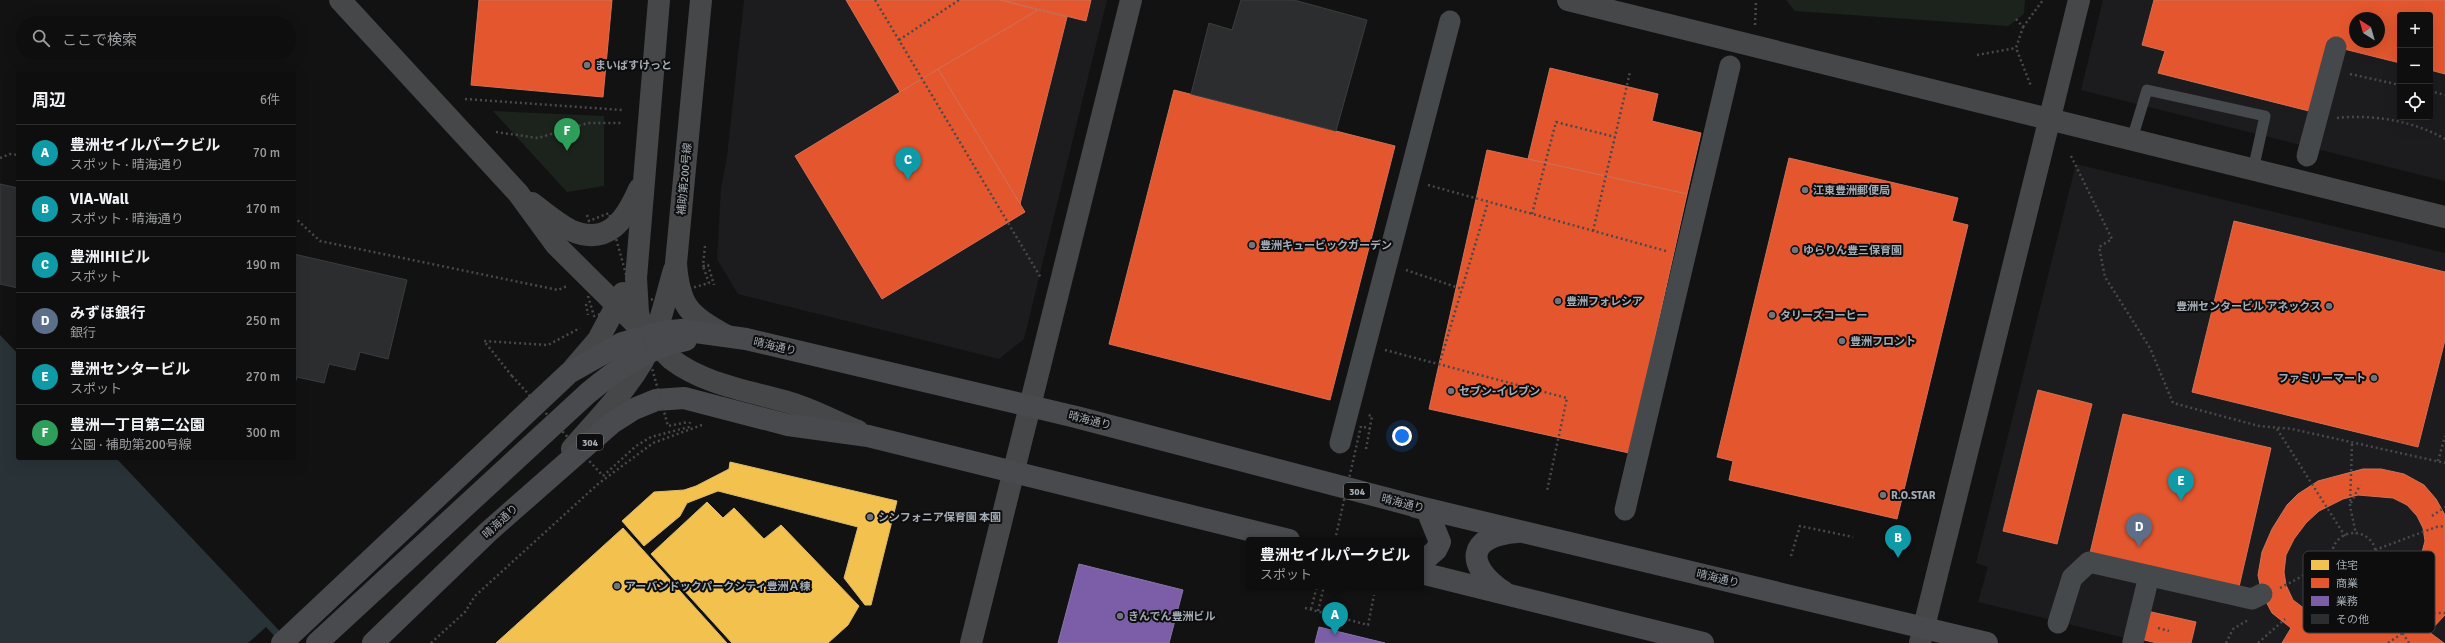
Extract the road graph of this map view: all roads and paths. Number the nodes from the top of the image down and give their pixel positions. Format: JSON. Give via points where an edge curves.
{"nodes":[{"id":1,"x":340,"y":0,"type":"edge"},
{"id":2,"x":659,"y":0,"type":"edge"},
{"id":3,"x":701,"y":0,"type":"edge"},
{"id":4,"x":875,"y":0,"type":"edge"},
{"id":5,"x":959,"y":0,"type":"edge"},
{"id":6,"x":1131,"y":0,"type":"edge"},
{"id":7,"x":1568,"y":0,"type":"edge"},
{"id":8,"x":1756,"y":0,"type":"edge"},
{"id":9,"x":2043,"y":0,"type":"edge"},
{"id":10,"x":2079,"y":0,"type":"edge"},
{"id":11,"x":2016,"y":19,"type":"dead end"},
{"id":12,"x":1450,"y":21,"type":"dead end"},
{"id":13,"x":1755,"y":25,"type":"dead end"},
{"id":14,"x":2023,"y":27,"type":"junction"},
{"id":15,"x":899,"y":40,"type":"junction"},
{"id":16,"x":2336,"y":47,"type":"dead end"},
{"id":17,"x":2016,"y":48,"type":"junction"},
{"id":18,"x":1977,"y":55,"type":"dead end"},
{"id":19,"x":1730,"y":66,"type":"dead end"},
{"id":20,"x":2330,"y":70,"type":"junction"},
{"id":21,"x":1630,"y":72,"type":"dead end"},
{"id":22,"x":2397,"y":84,"type":"edge"},
{"id":23,"x":2031,"y":86,"type":"dead end"},
{"id":24,"x":2433,"y":92,"type":"edge"},
{"id":25,"x":2445,"y":95,"type":"edge"},
{"id":26,"x":465,"y":99,"type":"dead end"},
{"id":27,"x":622,"y":110,"type":"dead end"},
{"id":28,"x":2049,"y":118,"type":"junction"},
{"id":29,"x":621,"y":123,"type":"dead end"},
{"id":30,"x":2316,"y":123,"type":"junction"},
{"id":31,"x":496,"y":132,"type":"dead end"},
{"id":32,"x":1615,"y":137,"type":"junction"},
{"id":33,"x":2132,"y":139,"type":"junction"},
{"id":34,"x":2445,"y":139,"type":"edge"},
{"id":35,"x":16,"y":156,"type":"edge"},
{"id":36,"x":2071,"y":156,"type":"dead end"},
{"id":37,"x":2307,"y":156,"type":"dead end"},
{"id":38,"x":0,"y":158,"type":"edge"},
{"id":39,"x":2252,"y":170,"type":"junction"},
{"id":40,"x":645,"y":175,"type":"junction"},
{"id":41,"x":1408,"y":180,"type":"junction"},
{"id":42,"x":518,"y":193,"type":"junction"},
{"id":43,"x":1488,"y":202,"type":"junction"},
{"id":44,"x":1532,"y":214,"type":"junction"},
{"id":45,"x":587,"y":215,"type":"dead end"},
{"id":46,"x":2445,"y":217,"type":"edge"},
{"id":47,"x":296,"y":219,"type":"edge"},
{"id":48,"x":1593,"y":231,"type":"junction"},
{"id":49,"x":705,"y":246,"type":"dead end"},
{"id":50,"x":1684,"y":256,"type":"junction"},
{"id":51,"x":639,"y":258,"type":"junction"},
{"id":52,"x":676,"y":263,"type":"junction"},
{"id":53,"x":1386,"y":264,"type":"junction"},
{"id":54,"x":703,"y":266,"type":"junction"},
{"id":55,"x":1042,"y":281,"type":"dead end"},
{"id":56,"x":570,"y":284,"type":"dead end"},
{"id":57,"x":714,"y":285,"type":"dead end"},
{"id":58,"x":1462,"y":289,"type":"junction"},
{"id":59,"x":588,"y":296,"type":"dead end"},
{"id":60,"x":625,"y":306,"type":"junction"},
{"id":61,"x":582,"y":327,"type":"dead end"},
{"id":62,"x":727,"y":336,"type":"junction"},
{"id":63,"x":651,"y":340,"type":"junction"},
{"id":64,"x":1365,"y":345,"type":"junction"},
{"id":65,"x":1439,"y":365,"type":"junction"},
{"id":66,"x":570,"y":373,"type":"junction"},
{"id":67,"x":1031,"y":406,"type":"junction"},
{"id":68,"x":1372,"y":416,"type":"dead end"},
{"id":69,"x":707,"y":423,"type":"dead end"},
{"id":70,"x":1361,"y":426,"type":"dead end"},
{"id":71,"x":2277,"y":428,"type":"junction"},
{"id":72,"x":868,"y":436,"type":"junction"},
{"id":73,"x":2445,"y":436,"type":"edge"},
{"id":74,"x":652,"y":437,"type":"junction"},
{"id":75,"x":1340,"y":443,"type":"dead end"},
{"id":76,"x":653,"y":444,"type":"junction"},
{"id":77,"x":2352,"y":444,"type":"junction"},
{"id":78,"x":1366,"y":449,"type":"dead end"},
{"id":79,"x":2438,"y":462,"type":"junction"},
{"id":80,"x":2445,"y":463,"type":"edge"},
{"id":81,"x":1014,"y":472,"type":"junction"},
{"id":82,"x":545,"y":480,"type":"junction"},
{"id":83,"x":2360,"y":485,"type":"dead end"},
{"id":84,"x":1547,"y":491,"type":"dead end"},
{"id":85,"x":1415,"y":506,"type":"junction"},
{"id":86,"x":2350,"y":506,"type":"junction"},
{"id":87,"x":2445,"y":507,"type":"edge"},
{"id":88,"x":1625,"y":510,"type":"dead end"},
{"id":89,"x":2432,"y":516,"type":"dead end"},
{"id":90,"x":2445,"y":526,"type":"edge"},
{"id":91,"x":1522,"y":532,"type":"junction"},
{"id":92,"x":2356,"y":534,"type":"junction"},
{"id":93,"x":2345,"y":536,"type":"junction"},
{"id":94,"x":1276,"y":537,"type":"edge"},
{"id":95,"x":1336,"y":537,"type":"edge"},
{"id":96,"x":1853,"y":537,"type":"dead end"},
{"id":97,"x":2376,"y":550,"type":"joint"},
{"id":98,"x":2333,"y":551,"type":"edge"},
{"id":99,"x":1791,"y":556,"type":"dead end"},
{"id":100,"x":1424,"y":560,"type":"edge"},
{"id":101,"x":1424,"y":574,"type":"edge"},
{"id":102,"x":2303,"y":575,"type":"edge"},
{"id":103,"x":2149,"y":576,"type":"junction"},
{"id":104,"x":1316,"y":589,"type":"edge"},
{"id":105,"x":1323,"y":589,"type":"edge"},
{"id":106,"x":2269,"y":592,"type":"joint"},
{"id":107,"x":1374,"y":595,"type":"dead end"},
{"id":108,"x":1509,"y":595,"type":"junction"},
{"id":109,"x":1313,"y":610,"type":"edge"},
{"id":110,"x":1313,"y":610,"type":"edge"},
{"id":111,"x":1313,"y":610,"type":"edge"},
{"id":112,"x":1313,"y":610,"type":"edge"},
{"id":113,"x":1318,"y":611,"type":"junction"},
{"id":114,"x":2285,"y":619,"type":"dead end"},
{"id":115,"x":2058,"y":623,"type":"dead end"},
{"id":116,"x":2233,"y":629,"type":"dead end"},
{"id":117,"x":2403,"y":634,"type":"joint"},
{"id":118,"x":1922,"y":635,"type":"edge"},
{"id":119,"x":285,"y":640,"type":"edge"},
{"id":120,"x":2133,"y":642,"type":"edge"},
{"id":121,"x":317,"y":643,"type":"edge"},
{"id":122,"x":373,"y":643,"type":"edge"},
{"id":123,"x":431,"y":643,"type":"edge"},
{"id":124,"x":971,"y":643,"type":"edge"},
{"id":125,"x":1703,"y":643,"type":"edge"},
{"id":126,"x":1988,"y":643,"type":"edge"},
{"id":127,"x":2226,"y":643,"type":"edge"},
{"id":128,"x":2258,"y":643,"type":"edge"},
{"id":129,"x":2388,"y":643,"type":"edge"},
{"id":130,"x":2408,"y":643,"type":"edge"}],
"edges":[{"from":1,"to":42,"type":"street"},
{"from":2,"to":40,"type":"street"},
{"from":3,"to":52,"type":"street","name":"補助第200号線"},
{"from":4,"to":15,"type":"path"},
{"from":5,"to":15,"type":"path"},
{"from":6,"to":67,"type":"street"},
{"from":7,"to":28,"type":"street"},
{"from":8,"to":13,"type":"path"},
{"from":9,"to":14,"type":"path"},
{"from":10,"to":28,"type":"street"},
{"from":11,"to":14,"type":"path"},
{"from":12,"to":41,"type":"street"},
{"from":14,"to":17,"type":"path"},
{"from":15,"to":55,"type":"path"},
{"from":16,"to":20,"type":"street"},
{"from":17,"to":18,"type":"path"},
{"from":17,"to":23,"type":"path"},
{"from":19,"to":50,"type":"street"},
{"from":20,"to":22,"type":"path"},
{"from":20,"to":30,"type":"street"},
{"from":21,"to":32,"type":"path"},
{"from":24,"to":25,"type":"path"},
{"from":26,"to":27,"type":"path"},
{"from":28,"to":33,"type":"street"},
{"from":28,"to":118,"type":"street"},
{"from":29,"to":31,"type":"path","via":[[588,123],[538,138]]},
{"from":30,"to":34,"type":"path","via":[[2342,118],[2376,117],[2437,134]]},
{"from":30,"to":37,"type":"street"},
{"from":32,"to":44,"type":"path","via":[[1556,122]]},
{"from":32,"to":48,"type":"path"},
{"from":33,"to":39,"type":"street"},
{"from":33,"to":39,"type":"lane","via":[[2147,90],[2265,116]]},
{"from":35,"to":38,"type":"path","via":[[10,154]]},
{"from":36,"to":71,"type":"path","via":[[2112,238],[2099,247],[2105,277],[2150,348],[2173,403]]},
{"from":39,"to":46,"type":"street"},
{"from":40,"to":42,"type":"street","via":[[631,208],[621,223],[605,233],[592,235],[571,230]]},
{"from":40,"to":51,"type":"street"},
{"from":41,"to":43,"type":"path"},
{"from":41,"to":53,"type":"street"},
{"from":42,"to":60,"type":"street","via":[[556,245]]},
{"from":43,"to":44,"type":"path"},
{"from":43,"to":58,"type":"path"},
{"from":44,"to":48,"type":"path"},
{"from":45,"to":60,"type":"path","bridge":true,"via":[[589,221],[609,213]]},
{"from":47,"to":56,"type":"path","via":[[320,241],[558,290]]},
{"from":48,"to":50,"type":"path"},
{"from":49,"to":54,"type":"path"},
{"from":50,"to":88,"type":"street"},
{"from":51,"to":60,"type":"street"},
{"from":51,"to":63,"type":"street","via":[[636,278],[637,300]]},
{"from":52,"to":62,"type":"street","name":"補助第200号線","via":[[678,287],[686,305],[699,319]]},
{"from":52,"to":63,"type":"street"},
{"from":53,"to":58,"type":"path"},
{"from":53,"to":64,"type":"street"},
{"from":54,"to":57,"type":"path","via":[[708,265]]},
{"from":54,"to":60,"type":"path","bridge":true,"via":[[709,283]]},
{"from":58,"to":65,"type":"path"},
{"from":59,"to":60,"type":"path","bridge":true,"via":[[594,316]]},
{"from":60,"to":63,"type":"street"},
{"from":60,"to":66,"type":"street"},
{"from":60,"to":74,"type":"path","bridge":true,"via":[[668,426],[688,422],[689,427]]},
{"from":61,"to":74,"type":"path","bridge":true,"via":[[548,345],[484,341],[512,376],[603,476],[636,446]]},
{"from":62,"to":63,"type":"main road","name":"晴海通り","number":"304","via":[[681,330]]},
{"from":62,"to":67,"type":"main road","name":"晴海通り","number":"304"},
{"from":63,"to":66,"type":"main road","name":"晴海通り","number":"304","via":[[622,344]]},
{"from":63,"to":72,"type":"street","via":[[671,359],[696,375],[793,404]]},
{"from":63,"to":82,"type":"street","via":[[630,380]]},
{"from":63,"to":121,"type":"main road","name":"晴海通り","number":"304","via":[[588,393]]},
{"from":64,"to":65,"type":"path"},
{"from":64,"to":75,"type":"street"},
{"from":65,"to":84,"type":"path","via":[[1567,398]]},
{"from":66,"to":119,"type":"main road","name":"晴海通り","number":"304"},
{"from":67,"to":81,"type":"street"},
{"from":67,"to":85,"type":"main road","name":"晴海通り","number":"304"},
{"from":68,"to":78,"type":"path"},
{"from":69,"to":76,"type":"path"},
{"from":70,"to":95,"type":"path","bridge":true},
{"from":71,"to":77,"type":"path","via":[[2292,429]]},
{"from":71,"to":93,"type":"path"},
{"from":72,"to":81,"type":"main road","name":"晴海通り","number":"304"},
{"from":72,"to":82,"type":"main road","name":"晴海通り","number":"304","via":[[788,425],[702,402],[670,398],[656,400],[623,416]]},
{"from":73,"to":79,"type":"path"},
{"from":74,"to":76,"type":"path"},
{"from":76,"to":123,"type":"path","via":[[598,484],[475,596],[465,612]]},
{"from":77,"to":79,"type":"path"},
{"from":77,"to":86,"type":"path"},
{"from":79,"to":80,"type":"path"},
{"from":81,"to":94,"type":"main road","name":"晴海通り","number":"304"},
{"from":81,"to":124,"type":"street"},
{"from":82,"to":122,"type":"main road","name":"晴海通り","number":"304"},
{"from":83,"to":86,"type":"path"},
{"from":85,"to":91,"type":"main road","name":"晴海通り","number":"304"},
{"from":85,"to":100,"type":"main road","via":[[1427,510],[1440,542],[1436,550]]},
{"from":86,"to":92,"type":"path"},
{"from":87,"to":89,"type":"path"},
{"from":90,"to":97,"type":"path","via":[[2436,527]]},
{"from":91,"to":108,"type":"main road","via":[[1505,533],[1495,537],[1480,545],[1476,552],[1483,575]]},
{"from":91,"to":118,"type":"main road","name":"晴海通り","number":"304"},
{"from":92,"to":93,"type":"path"},
{"from":92,"to":97,"type":"path","via":[[2368,539]]},
{"from":93,"to":98,"type":"path","via":[[2340,538]]},
{"from":96,"to":99,"type":"path","via":[[1800,526]]},
{"from":101,"to":108,"type":"main road"},
{"from":102,"to":106,"type":"path"},
{"from":103,"to":106,"type":"street","via":[[2252,599]]},
{"from":103,"to":115,"type":"street","via":[[2089,562],[2072,578]]},
{"from":103,"to":120,"type":"street"},
{"from":104,"to":109,"type":"path"},
{"from":105,"to":113,"type":"path"},
{"from":107,"to":113,"type":"path","via":[[1368,625]]},
{"from":108,"to":125,"type":"main road"},
{"from":110,"to":111,"type":"path","via":[[1313,610],[1305,608]]},
{"from":112,"to":113,"type":"path"},
{"from":114,"to":128,"type":"path"},
{"from":116,"to":127,"type":"path"},
{"from":117,"to":129,"type":"path"},
{"from":117,"to":130,"type":"path"},
{"from":118,"to":126,"type":"main road","name":"晴海通り","number":"304"}]}
